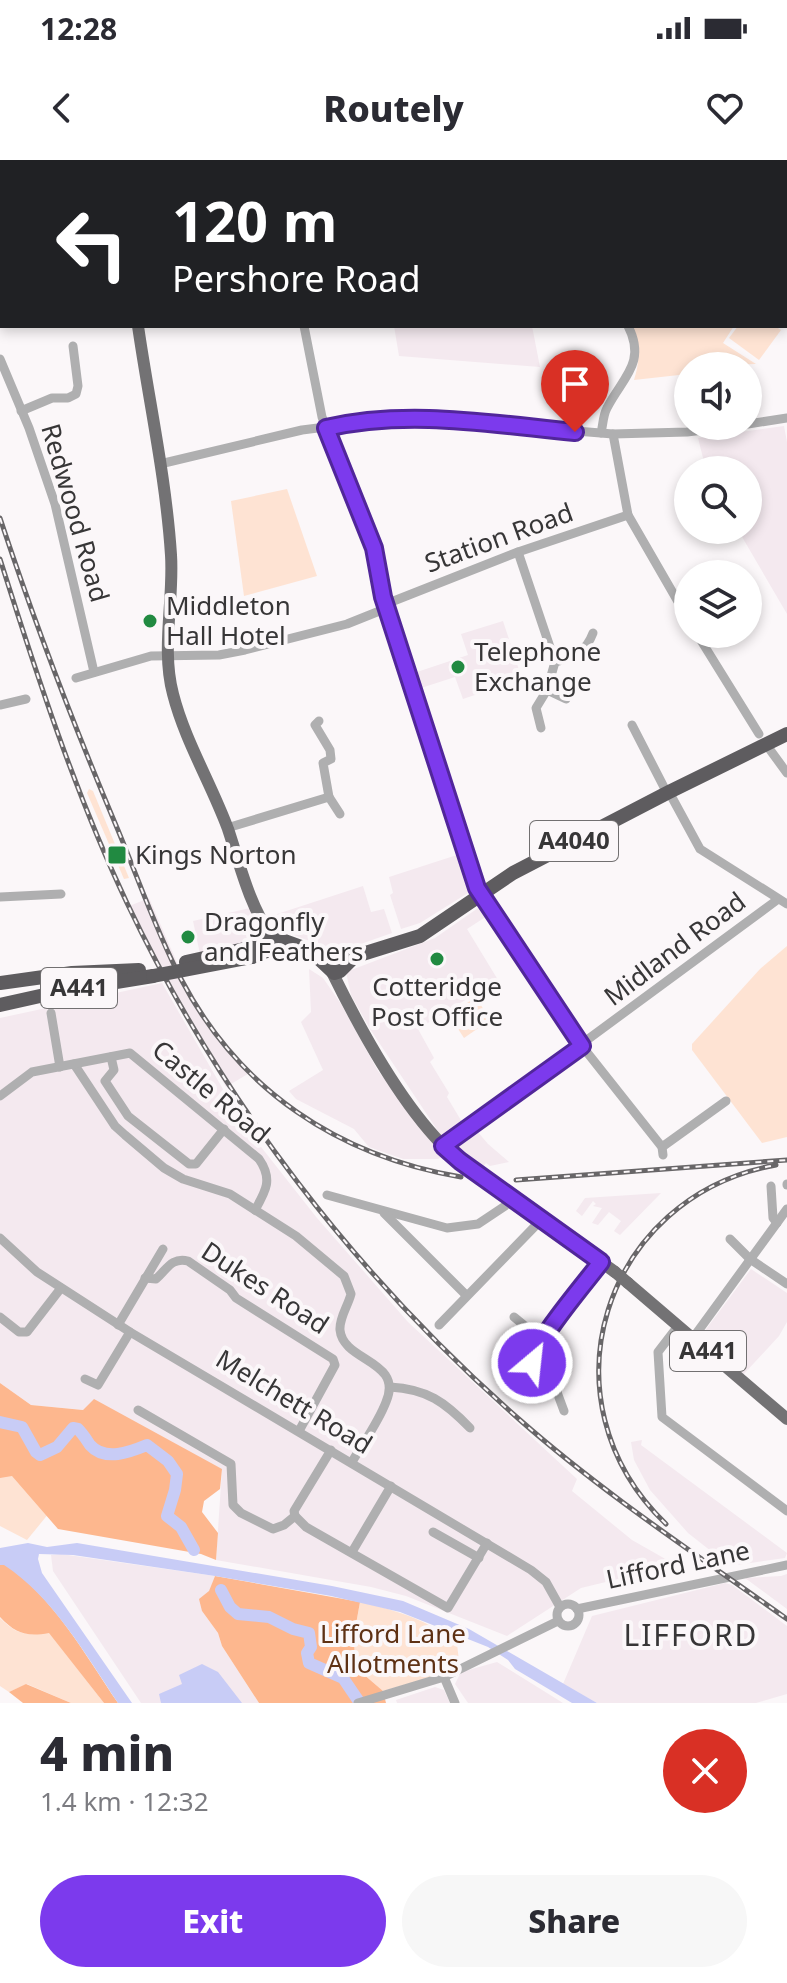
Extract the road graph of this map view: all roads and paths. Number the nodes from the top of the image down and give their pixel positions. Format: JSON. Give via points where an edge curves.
{"nodes":[{"id":1,"x":138,"y":328,"type":"edge"},
{"id":2,"x":304,"y":328,"type":"edge"},
{"id":3,"x":629,"y":328,"type":"edge"},
{"id":4,"x":71,"y":351,"type":"dead end"},
{"id":5,"x":0,"y":359,"type":"edge"},
{"id":6,"x":21,"y":411,"type":"junction"},
{"id":7,"x":787,"y":418,"type":"edge"},
{"id":8,"x":762,"y":422,"type":"edge"},
{"id":9,"x":326,"y":428,"type":"junction"},
{"id":10,"x":674,"y":432,"type":"edge"},
{"id":11,"x":601,"y":433,"type":"junction"},
{"id":12,"x":613,"y":434,"type":"junction"},
{"id":13,"x":160,"y":464,"type":"junction"},
{"id":14,"x":628,"y":515,"type":"junction"},
{"id":15,"x":518,"y":552,"type":"junction"},
{"id":16,"x":674,"y":595,"type":"edge"},
{"id":17,"x":386,"y":606,"type":"junction"},
{"id":18,"x":593,"y":633,"type":"dead end"},
{"id":19,"x":706,"y":648,"type":"edge"},
{"id":20,"x":169,"y":655,"type":"junction"},
{"id":21,"x":555,"y":662,"type":"junction"},
{"id":22,"x":94,"y":672,"type":"junction"},
{"id":23,"x":76,"y":678,"type":"dead end"},
{"id":24,"x":547,"y":690,"type":"junction"},
{"id":25,"x":26,"y":699,"type":"dead end"},
{"id":26,"x":566,"y":699,"type":"dead end"},
{"id":27,"x":0,"y":705,"type":"edge"},
{"id":28,"x":314,"y":725,"type":"dead end"},
{"id":29,"x":632,"y":725,"type":"dead end"},
{"id":30,"x":541,"y":728,"type":"dead end"},
{"id":31,"x":787,"y":734,"type":"edge"},
{"id":32,"x":762,"y":738,"type":"junction"},
{"id":33,"x":787,"y":773,"type":"edge"},
{"id":34,"x":668,"y":792,"type":"junction"},
{"id":35,"x":329,"y":797,"type":"junction"},
{"id":36,"x":340,"y":814,"type":"dead end"},
{"id":37,"x":227,"y":828,"type":"junction"},
{"id":38,"x":48,"y":883,"type":"dead end"},
{"id":39,"x":50,"y":894,"type":"junction"},
{"id":40,"x":61,"y":894,"type":"dead end"},
{"id":41,"x":480,"y":894,"type":"junction"},
{"id":42,"x":0,"y":897,"type":"edge"},
{"id":43,"x":782,"y":902,"type":"edge"},
{"id":44,"x":273,"y":941,"type":"junction"},
{"id":45,"x":338,"y":966,"type":"junction"},
{"id":46,"x":149,"y":972,"type":"junction"},
{"id":47,"x":0,"y":982,"type":"edge"},
{"id":48,"x":3,"y":1004,"type":"edge"},
{"id":49,"x":51,"y":1013,"type":"dead end"},
{"id":50,"x":582,"y":1046,"type":"junction"},
{"id":51,"x":111,"y":1057,"type":"junction"},
{"id":52,"x":74,"y":1064,"type":"junction"},
{"id":53,"x":60,"y":1067,"type":"junction"},
{"id":54,"x":0,"y":1096,"type":"edge"},
{"id":55,"x":726,"y":1101,"type":"dead end"},
{"id":56,"x":224,"y":1129,"type":"junction"},
{"id":57,"x":443,"y":1146,"type":"junction"},
{"id":58,"x":771,"y":1186,"type":"dead end"},
{"id":59,"x":327,"y":1195,"type":"dead end"},
{"id":60,"x":512,"y":1198,"type":"junction"},
{"id":61,"x":787,"y":1209,"type":"edge"},
{"id":62,"x":255,"y":1210,"type":"junction"},
{"id":63,"x":383,"y":1212,"type":"junction"},
{"id":64,"x":542,"y":1219,"type":"junction"},
{"id":65,"x":777,"y":1223,"type":"junction"},
{"id":66,"x":0,"y":1238,"type":"edge"},
{"id":67,"x":730,"y":1239,"type":"dead end"},
{"id":68,"x":163,"y":1249,"type":"dead end"},
{"id":69,"x":750,"y":1259,"type":"junction"},
{"id":70,"x":601,"y":1262,"type":"junction"},
{"id":71,"x":145,"y":1278,"type":"junction"},
{"id":72,"x":787,"y":1284,"type":"edge"},
{"id":73,"x":61,"y":1288,"type":"junction"},
{"id":74,"x":466,"y":1295,"type":"junction"},
{"id":75,"x":0,"y":1317,"type":"edge"},
{"id":76,"x":514,"y":1317,"type":"dead end"},
{"id":77,"x":118,"y":1325,"type":"junction"},
{"id":78,"x":439,"y":1325,"type":"dead end"},
{"id":79,"x":678,"y":1326,"type":"junction"},
{"id":80,"x":130,"y":1332,"type":"junction"},
{"id":81,"x":693,"y":1338,"type":"junction"},
{"id":82,"x":542,"y":1340,"type":"junction"},
{"id":83,"x":85,"y":1379,"type":"dead end"},
{"id":84,"x":390,"y":1387,"type":"junction"},
{"id":85,"x":138,"y":1410,"type":"dead end"},
{"id":86,"x":564,"y":1411,"type":"dead end"},
{"id":87,"x":787,"y":1419,"type":"edge"},
{"id":88,"x":470,"y":1428,"type":"dead end"},
{"id":89,"x":299,"y":1431,"type":"junction"},
{"id":90,"x":331,"y":1450,"type":"junction"},
{"id":91,"x":352,"y":1462,"type":"junction"},
{"id":92,"x":391,"y":1486,"type":"junction"},
{"id":93,"x":787,"y":1511,"type":"edge"},
{"id":94,"x":295,"y":1516,"type":"junction"},
{"id":95,"x":433,"y":1532,"type":"dead end"},
{"id":96,"x":487,"y":1543,"type":"junction"},
{"id":97,"x":352,"y":1552,"type":"junction"},
{"id":98,"x":479,"y":1558,"type":"junction"},
{"id":99,"x":787,"y":1565,"type":"edge"},
{"id":100,"x":560,"y":1607,"type":"junction"},
{"id":101,"x":577,"y":1609,"type":"junction"},
{"id":102,"x":558,"y":1621,"type":"junction"},
{"id":103,"x":444,"y":1677,"type":"junction"},
{"id":104,"x":390,"y":1699,"type":"edge"},
{"id":105,"x":358,"y":1703,"type":"edge"},
{"id":106,"x":455,"y":1703,"type":"edge"}],
"edges":[{"from":1,"to":13,"type":"main road"},
{"from":2,"to":9,"type":"street"},
{"from":3,"to":11,"type":"street","via":[[635,343],[633,362],[606,409]]},
{"from":4,"to":6,"type":"street","via":[[76,394]]},
{"from":5,"to":6,"type":"street","name":"Redwood Road"},
{"from":6,"to":22,"type":"street","name":"Redwood Road","via":[[55,504]]},
{"from":7,"to":8,"type":"street"},
{"from":9,"to":11,"type":"street","via":[[417,417]]},
{"from":9,"to":13,"type":"street"},
{"from":9,"to":17,"type":"street","via":[[374,548]]},
{"from":10,"to":12,"type":"street"},
{"from":11,"to":12,"type":"street"},
{"from":12,"to":14,"type":"street"},
{"from":13,"to":20,"type":"main road","via":[[172,560]]},
{"from":14,"to":15,"type":"street","name":"Station Road"},
{"from":14,"to":16,"type":"street"},
{"from":15,"to":17,"type":"street","name":"Station Road"},
{"from":15,"to":21,"type":"street"},
{"from":17,"to":20,"type":"street","name":"Station Road","via":[[347,624],[245,650]]},
{"from":17,"to":41,"type":"street"},
{"from":18,"to":21,"type":"street","via":[[583,651]]},
{"from":19,"to":32,"type":"street"},
{"from":20,"to":22,"type":"street","name":"Station Road"},
{"from":20,"to":37,"type":"main road","via":[[172,693]]},
{"from":21,"to":24,"type":"street"},
{"from":22,"to":23,"type":"street","name":"Station Road"},
{"from":24,"to":26,"type":"street"},
{"from":24,"to":30,"type":"street","via":[[536,708]]},
{"from":25,"to":27,"type":"street"},
{"from":28,"to":35,"type":"street","via":[[330,750],[331,759],[318,762]]},
{"from":29,"to":34,"type":"street"},
{"from":31,"to":32,"type":"highway","number":"A4040"},
{"from":32,"to":33,"type":"street"},
{"from":32,"to":34,"type":"highway","number":"A4040"},
{"from":34,"to":41,"type":"highway","number":"A4040"},
{"from":34,"to":43,"type":"street","via":[[700,849]]},
{"from":35,"to":36,"type":"street"},
{"from":35,"to":37,"type":"street"},
{"from":37,"to":44,"type":"main road","via":[[256,911]]},
{"from":38,"to":39,"type":"street"},
{"from":39,"to":40,"type":"street"},
{"from":39,"to":42,"type":"street"},
{"from":41,"to":45,"type":"highway","number":"A4040","via":[[420,936]]},
{"from":41,"to":50,"type":"street"},
{"from":43,"to":50,"type":"street","name":"Midland Road"},
{"from":44,"to":45,"type":"highway","number":"A441"},
{"from":44,"to":46,"type":"highway","number":"A441"},
{"from":44,"to":46,"type":"highway","number":"A441","bridge":true,"via":[[252,957],[170,973]]},
{"from":45,"to":57,"type":"main road","number":"A441","via":[[341,990],[367,1039]]},
{"from":46,"to":47,"type":"highway","number":"A441","via":[[72,973]]},
{"from":46,"to":48,"type":"highway","number":"A441"},
{"from":47,"to":48,"type":"highway"},
{"from":49,"to":53,"type":"street"},
{"from":50,"to":55,"type":"street","via":[[662,1151]]},
{"from":50,"to":57,"type":"street","name":"Midland Road"},
{"from":51,"to":52,"type":"street"},
{"from":51,"to":56,"type":"street","name":"Castle Road","via":[[130,1053]]},
{"from":51,"to":56,"type":"street","via":[[114,1070],[105,1081],[128,1116],[189,1164],[196,1164]]},
{"from":52,"to":53,"type":"street"},
{"from":52,"to":62,"type":"street","via":[[115,1126],[164,1168],[230,1194]]},
{"from":53,"to":54,"type":"street","via":[[32,1072]]},
{"from":56,"to":62,"type":"street","name":"Castle Road","via":[[259,1159],[268,1174]]},
{"from":57,"to":60,"type":"main road","number":"A441"},
{"from":58,"to":65,"type":"street"},
{"from":59,"to":63,"type":"street"},
{"from":60,"to":63,"type":"street","via":[[478,1224],[455,1228]]},
{"from":60,"to":64,"type":"main road","number":"A441"},
{"from":61,"to":65,"type":"street"},
{"from":62,"to":84,"type":"street","via":[[344,1276],[351,1294],[340,1333],[351,1350],[385,1374]]},
{"from":63,"to":74,"type":"street"},
{"from":64,"to":70,"type":"main road","number":"A441"},
{"from":64,"to":74,"type":"street"},
{"from":65,"to":69,"type":"street"},
{"from":66,"to":73,"type":"street","name":"Melchett Road","via":[[24,1263]]},
{"from":67,"to":69,"type":"street"},
{"from":68,"to":71,"type":"street","name":"Dukes Road"},
{"from":69,"to":72,"type":"street"},
{"from":69,"to":81,"type":"street"},
{"from":70,"to":79,"type":"main road","number":"A441","bridge":true},
{"from":70,"to":82,"type":"street"},
{"from":71,"to":77,"type":"street","name":"Dukes Road"},
{"from":71,"to":89,"type":"street","name":"Dukes Road","via":[[156,1279],[173,1261],[188,1261],[333,1359],[335,1365]]},
{"from":73,"to":75,"type":"street","via":[[27,1332]]},
{"from":73,"to":77,"type":"street","name":"Melchett Road"},
{"from":74,"to":78,"type":"street"},
{"from":76,"to":82,"type":"street"},
{"from":77,"to":80,"type":"street","name":"Melchett Road"},
{"from":79,"to":81,"type":"main road","number":"A441"},
{"from":79,"to":93,"type":"street","via":[[658,1352],[661,1415]]},
{"from":80,"to":83,"type":"street","via":[[98,1385]]},
{"from":80,"to":89,"type":"street","name":"Melchett Road"},
{"from":81,"to":87,"type":"main road","number":"A441"},
{"from":82,"to":86,"type":"street","via":[[532,1363],[554,1384]]},
{"from":84,"to":88,"type":"street","via":[[428,1394]]},
{"from":84,"to":91,"type":"street"},
{"from":85,"to":94,"type":"street","via":[[231,1464],[233,1505],[241,1513],[273,1529]]},
{"from":89,"to":90,"type":"street","name":"Melchett Road"},
{"from":90,"to":91,"type":"street","name":"Melchett Road"},
{"from":90,"to":94,"type":"street"},
{"from":91,"to":92,"type":"street","name":"Melchett Road"},
{"from":92,"to":96,"type":"street","name":"Melchett Road"},
{"from":92,"to":97,"type":"street"},
{"from":94,"to":97,"type":"street"},
{"from":95,"to":98,"type":"street"},
{"from":96,"to":98,"type":"street"},
{"from":96,"to":100,"type":"street","name":"Melchett Road","via":[[540,1577]]},
{"from":97,"to":98,"type":"street","via":[[448,1608]]},
{"from":99,"to":101,"type":"street","name":"Lifford Lane"},
{"from":100,"to":101,"type":"street","name":"Lifford Lane","via":[[569,1604]]},
{"from":100,"to":102,"type":"street"},
{"from":101,"to":102,"type":"street","name":"Lifford Lane","via":[[574,1625]]},
{"from":102,"to":103,"type":"street","name":"Lifford Lane"},
{"from":103,"to":104,"type":"street","name":"Lifford Lane"},
{"from":103,"to":106,"type":"street"},
{"from":104,"to":105,"type":"street","name":"Lifford Lane"}]}
